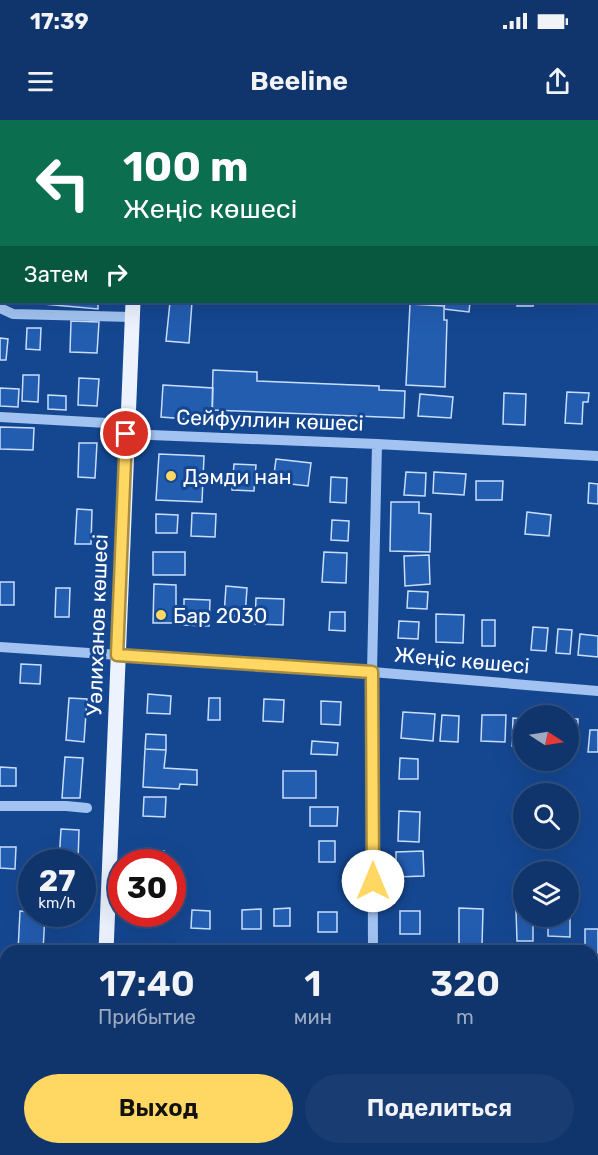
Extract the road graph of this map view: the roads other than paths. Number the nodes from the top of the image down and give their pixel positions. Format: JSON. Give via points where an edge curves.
{"nodes":[{"id":1,"x":133,"y":303,"type":"edge"},
{"id":2,"x":0,"y":308,"type":"edge"},
{"id":3,"x":132,"y":317,"type":"junction"},
{"id":4,"x":0,"y":417,"type":"edge"},
{"id":5,"x":126,"y":434,"type":"junction"},
{"id":6,"x":377,"y":444,"type":"junction"},
{"id":7,"x":598,"y":456,"type":"edge"},
{"id":8,"x":0,"y":647,"type":"edge"},
{"id":9,"x":117,"y":655,"type":"junction"},
{"id":10,"x":372,"y":672,"type":"junction"},
{"id":11,"x":598,"y":691,"type":"edge"},
{"id":12,"x":0,"y":806,"type":"edge"},
{"id":13,"x":87,"y":808,"type":"dead end"},
{"id":14,"x":106,"y":945,"type":"edge"},
{"id":15,"x":373,"y":945,"type":"edge"}],
"edges":[{"from":1,"to":3,"type":"main road","name":"Уәлиханов көшесі"},
{"from":2,"to":3,"type":"street","via":[[13,314]]},
{"from":3,"to":5,"type":"main road","name":"Уәлиханов көшесі"},
{"from":4,"to":5,"type":"street","via":[[107,423]]},
{"from":5,"to":6,"type":"street","name":"Сейфуллин көшесі"},
{"from":5,"to":9,"type":"main road","name":"Уәлиханов көшесі"},
{"from":6,"to":7,"type":"street","name":"Сейфуллин көшесі"},
{"from":6,"to":10,"type":"street"},
{"from":8,"to":9,"type":"street","name":"Жеңіс көшесі"},
{"from":9,"to":10,"type":"street","name":"Жеңіс көшесі"},
{"from":9,"to":14,"type":"main road","name":"Уәлиханов көшесі"},
{"from":10,"to":11,"type":"street","name":"Жеңіс көшесі"},
{"from":10,"to":15,"type":"street"},
{"from":12,"to":13,"type":"street"}]}
